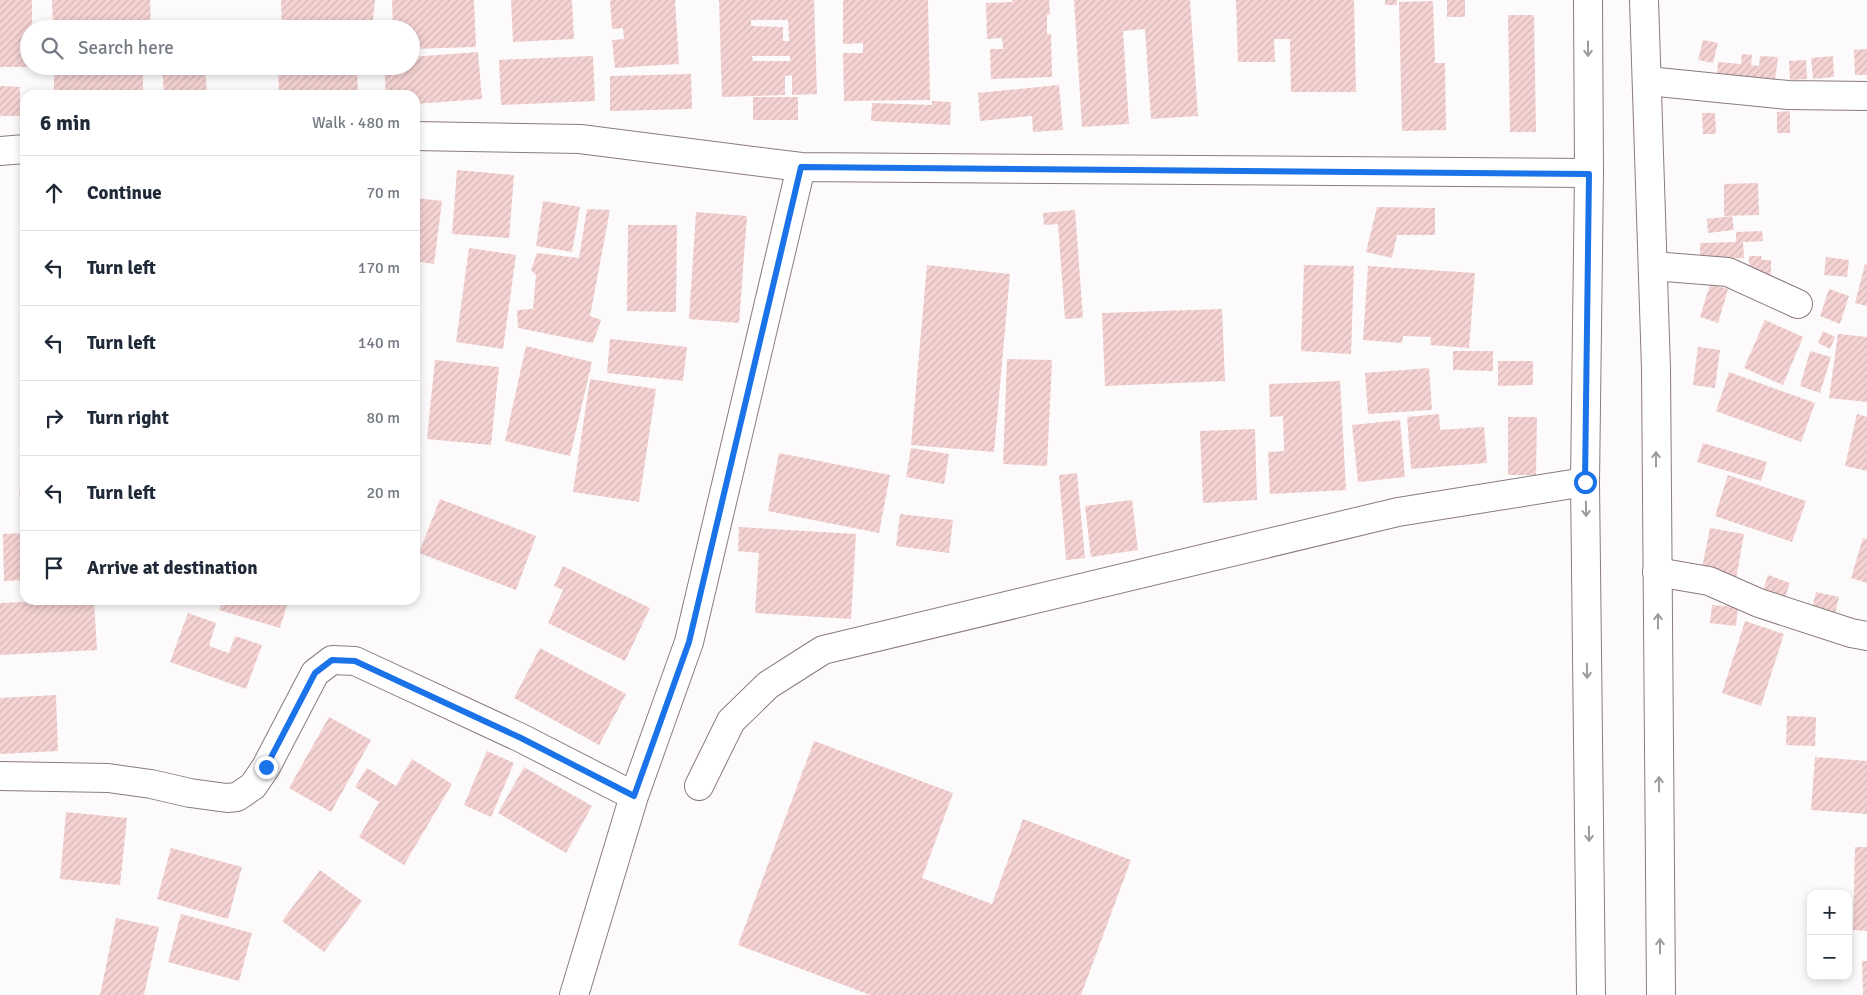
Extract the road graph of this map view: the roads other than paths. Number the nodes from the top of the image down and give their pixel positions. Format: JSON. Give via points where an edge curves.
{"nodes":[{"id":1,"x":1588,"y":0,"type":"edge"},
{"id":2,"x":1644,"y":0,"type":"edge"},
{"id":3,"x":1648,"y":81,"type":"junction"},
{"id":4,"x":1867,"y":96,"type":"edge"},
{"id":5,"x":420,"y":136,"type":"edge"},
{"id":6,"x":20,"y":149,"type":"edge"},
{"id":7,"x":0,"y":151,"type":"edge"},
{"id":8,"x":801,"y":167,"type":"junction"},
{"id":9,"x":1589,"y":174,"type":"junction"},
{"id":10,"x":1652,"y":266,"type":"junction"},
{"id":11,"x":1798,"y":304,"type":"dead end"},
{"id":12,"x":1585,"y":482,"type":"junction"},
{"id":13,"x":1657,"y":572,"type":"junction"},
{"id":14,"x":1867,"y":636,"type":"edge"},
{"id":15,"x":0,"y":776,"type":"edge"},
{"id":16,"x":699,"y":786,"type":"dead end"},
{"id":17,"x":634,"y":796,"type":"junction"},
{"id":18,"x":574,"y":995,"type":"edge"},
{"id":19,"x":1591,"y":995,"type":"edge"},
{"id":20,"x":1660,"y":995,"type":"edge"}],
"edges":[{"from":1,"to":9,"type":"street","one_way":true},
{"from":2,"to":3,"type":"street"},
{"from":3,"to":4,"type":"street","via":[[1788,95]]},
{"from":3,"to":10,"type":"street"},
{"from":5,"to":8,"type":"street","via":[[580,140]]},
{"from":6,"to":7,"type":"street"},
{"from":8,"to":9,"type":"street"},
{"from":8,"to":17,"type":"street","via":[[689,642]]},
{"from":9,"to":12,"type":"street"},
{"from":10,"to":11,"type":"street","via":[[1728,272]]},
{"from":13,"to":10,"type":"street","one_way":true},
{"from":12,"to":16,"type":"street","via":[[1398,512],[822,650],[768,685],[731,720]]},
{"from":12,"to":19,"type":"street","one_way":true},
{"from":13,"to":14,"type":"street","via":[[1709,581],[1759,603]]},
{"from":20,"to":13,"type":"street","one_way":true},
{"from":15,"to":17,"type":"street","via":[[108,778],[190,793],[237,797],[253,786],[315,673],[332,660],[355,661],[521,738]]},
{"from":17,"to":18,"type":"street"}]}
